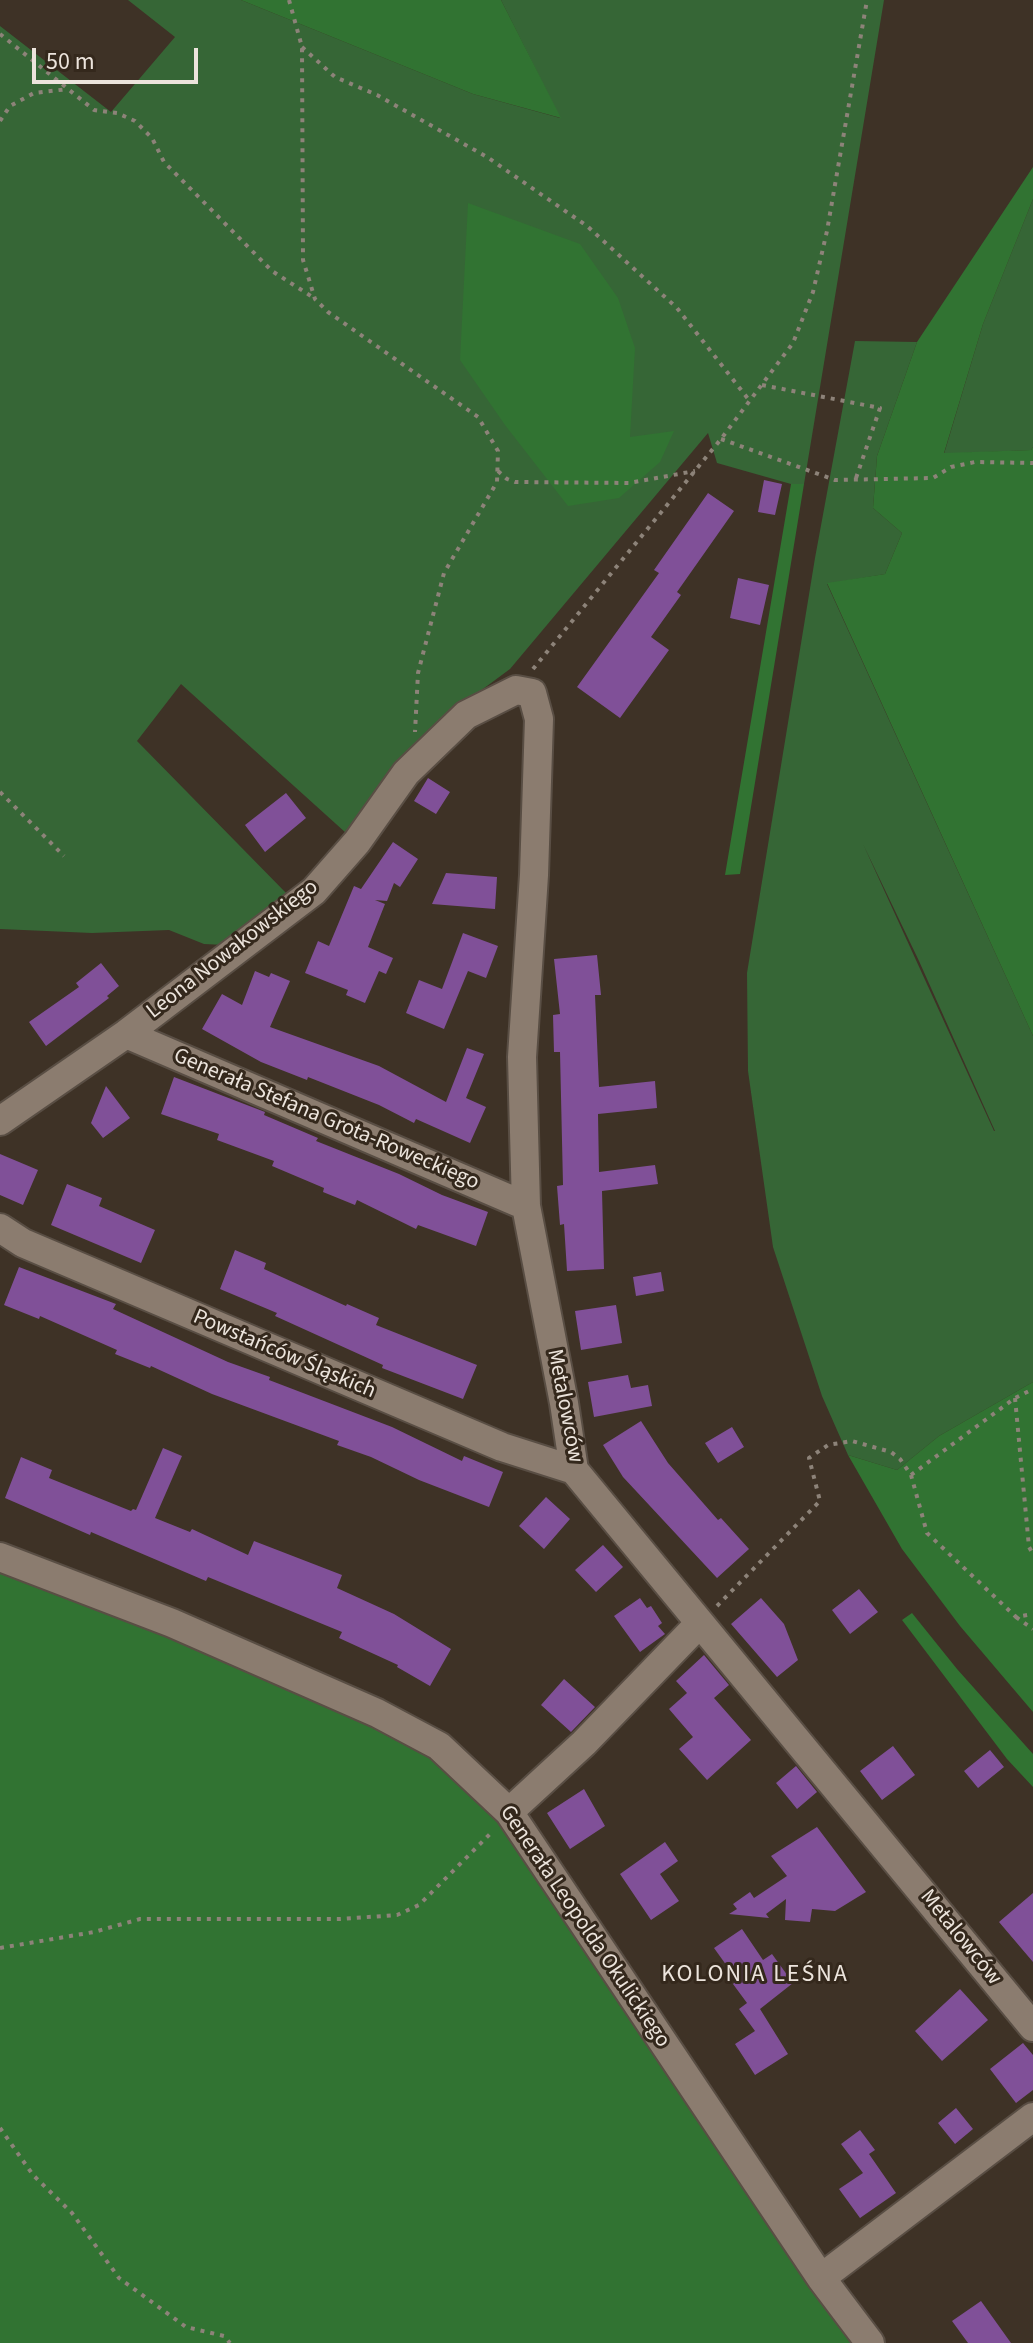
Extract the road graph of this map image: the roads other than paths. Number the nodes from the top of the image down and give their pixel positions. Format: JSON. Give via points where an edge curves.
{"nodes":[{"id":1,"x":539,"y":719,"type":"joint"},
{"id":2,"x":126,"y":1034,"type":"junction"},
{"id":3,"x":0,"y":1121,"type":"edge"},
{"id":4,"x":526,"y":1206,"type":"junction"},
{"id":5,"x":0,"y":1228,"type":"edge"},
{"id":6,"x":574,"y":1470,"type":"junction"},
{"id":7,"x":0,"y":1557,"type":"edge"},
{"id":8,"x":699,"y":1624,"type":"junction"},
{"id":9,"x":509,"y":1812,"type":"junction"},
{"id":10,"x":1033,"y":2027,"type":"edge"},
{"id":11,"x":1033,"y":2117,"type":"edge"},
{"id":12,"x":821,"y":2278,"type":"junction"},
{"id":13,"x":870,"y":2343,"type":"edge"}],
"edges":[{"from":1,"to":2,"type":"street","name":"Leona Nowakowskiego","via":[[532,693],[516,690],[466,715],[406,773],[314,891]]},
{"from":1,"to":4,"type":"street","name":"Metalowców","via":[[522,1057]]},
{"from":2,"to":3,"type":"street","name":"Leona Nowakowskiego"},
{"from":2,"to":4,"type":"street","name":"Generała Stefana Grota-Roweckiego"},
{"from":4,"to":6,"type":"street","name":"Metalowców"},
{"from":5,"to":6,"type":"street","name":"Powstańców Śląskich","via":[[23,1243],[502,1447]]},
{"from":6,"to":8,"type":"street","name":"Metalowców"},
{"from":7,"to":9,"type":"street","name":"Generała Leopolda Okulickiego","via":[[172,1623],[377,1713],[439,1746]]},
{"from":8,"to":9,"type":"street"},
{"from":8,"to":10,"type":"street","name":"Metalowców"},
{"from":9,"to":12,"type":"street","name":"Generała Leopolda Okulickiego"},
{"from":11,"to":12,"type":"street"},
{"from":12,"to":13,"type":"street","name":"Generała Leopolda Okulickiego"}]}
